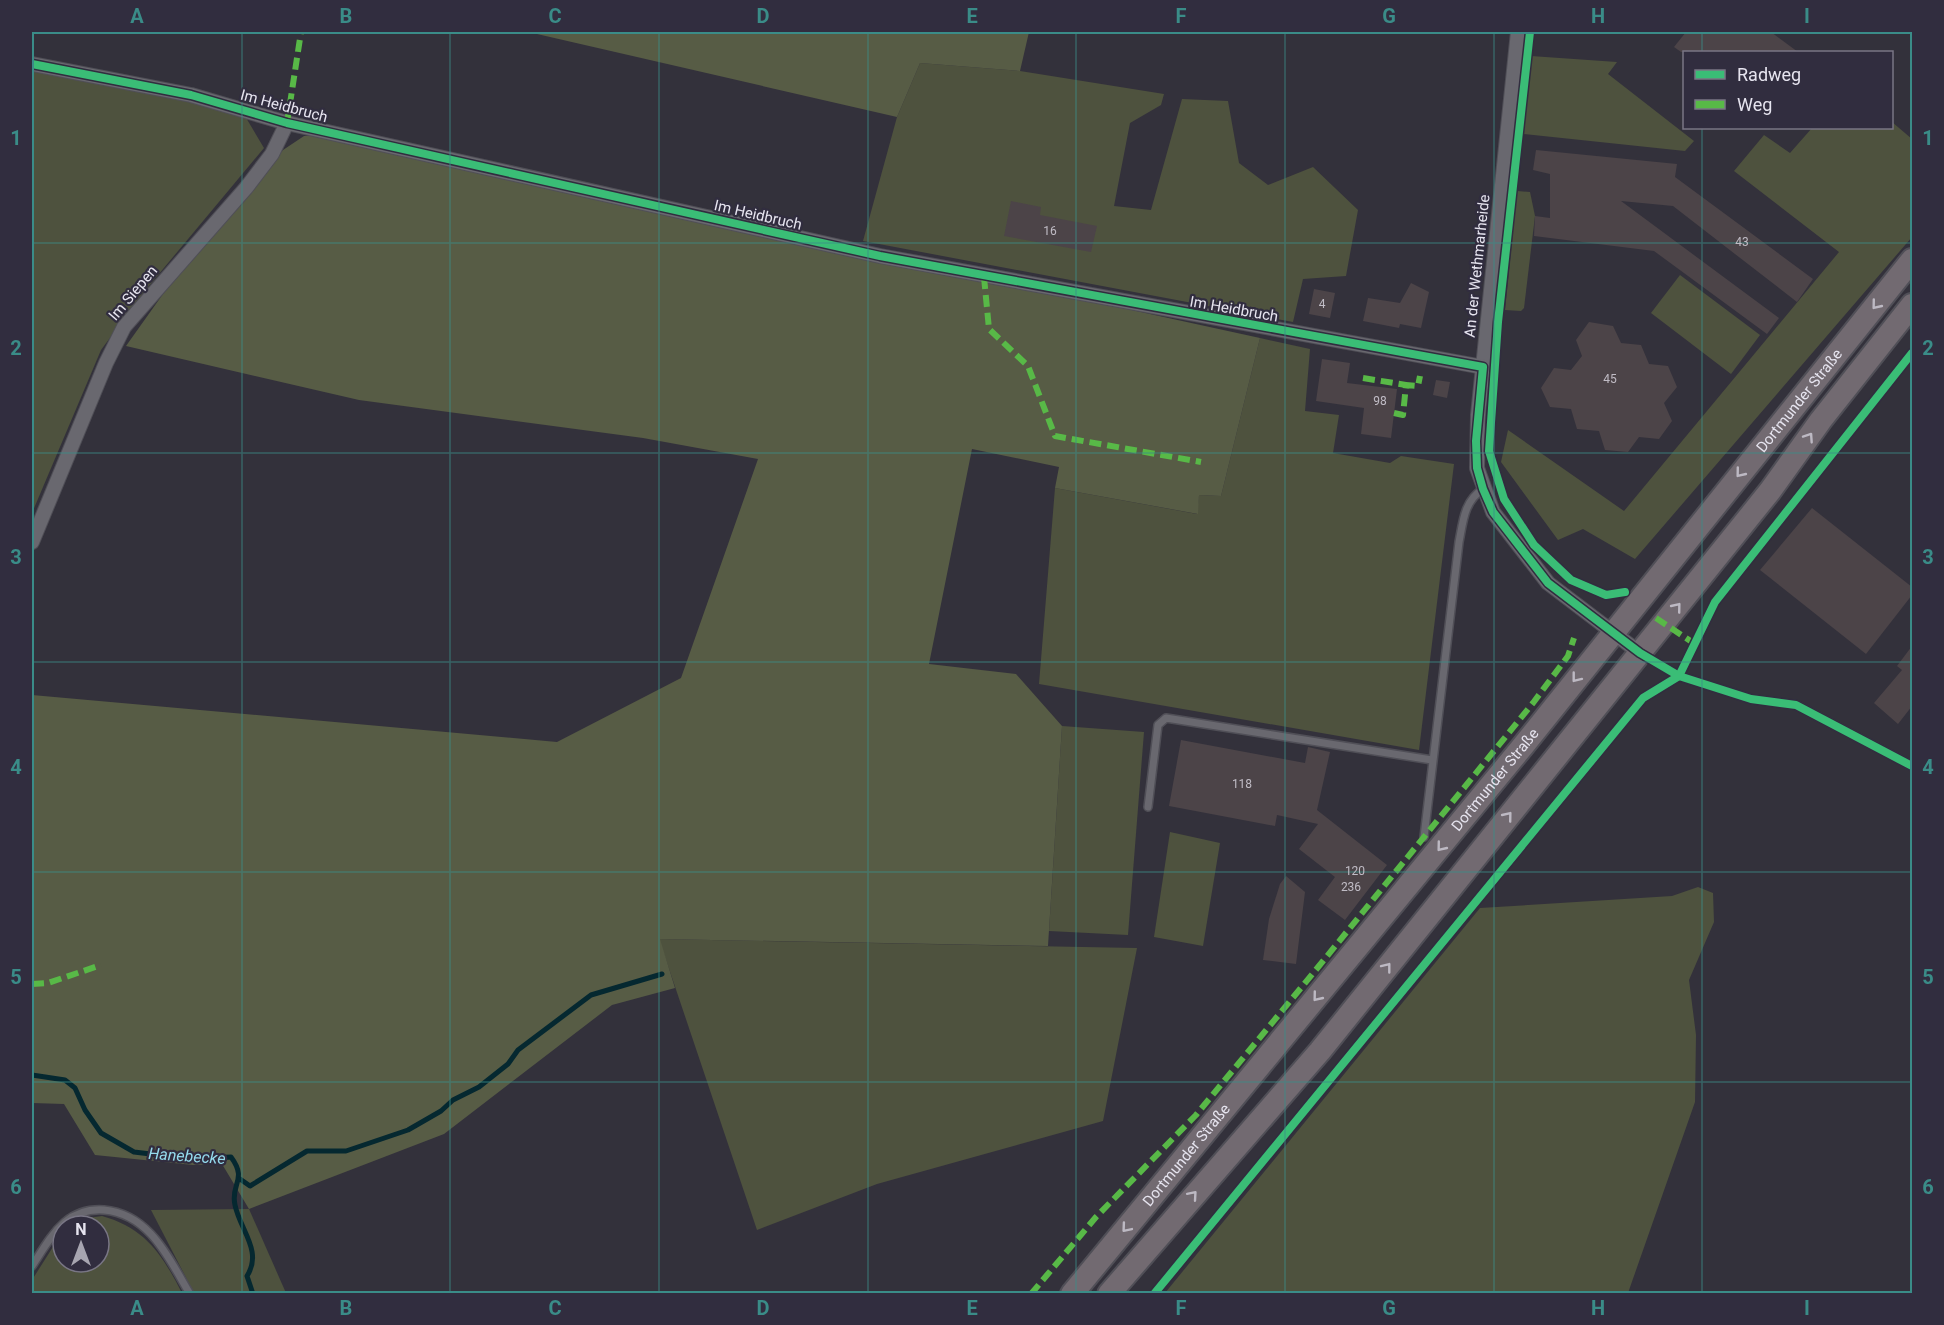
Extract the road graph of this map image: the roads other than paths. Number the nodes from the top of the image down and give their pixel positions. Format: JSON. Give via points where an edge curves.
{"nodes":[{"id":1,"x":1518,"y":32,"type":"edge"},
{"id":2,"x":32,"y":64,"type":"edge"},
{"id":3,"x":288,"y":123,"type":"junction"},
{"id":4,"x":1912,"y":260,"type":"edge"},
{"id":5,"x":1912,"y":305,"type":"edge"},
{"id":6,"x":1483,"y":367,"type":"junction"},
{"id":7,"x":1483,"y":489,"type":"junction"},
{"id":8,"x":32,"y":542,"type":"edge"},
{"id":9,"x":1612,"y":632,"type":"junction"},
{"id":10,"x":1640,"y":653,"type":"junction"},
{"id":11,"x":1432,"y":760,"type":"junction"},
{"id":12,"x":1912,"y":766,"type":"edge"},
{"id":13,"x":1148,"y":807,"type":"dead end"},
{"id":14,"x":1424,"y":837,"type":"dead end"},
{"id":15,"x":32,"y":1266,"type":"edge"},
{"id":16,"x":190,"y":1293,"type":"edge"},
{"id":17,"x":1072,"y":1293,"type":"edge"},
{"id":18,"x":1108,"y":1293,"type":"edge"}],
"edges":[{"from":1,"to":6,"type":"street","name":"An der Wethmarheide"},
{"from":2,"to":3,"type":"street","name":"Im Heidbruch","via":[[191,95]]},
{"from":3,"to":6,"type":"street","name":"Im Heidbruch","via":[[880,256]]},
{"from":3,"to":8,"type":"street","name":"Im Siepen","via":[[272,154],[246,188],[124,327]]},
{"from":4,"to":9,"type":"main road","name":"Dortmunder Straße","one_way":true},
{"from":10,"to":5,"type":"main road","name":"Dortmunder Straße","one_way":true},
{"from":6,"to":7,"type":"street","name":"An der Wethmarheide","via":[[1476,441]]},
{"from":7,"to":9,"type":"street","name":"An der Wethmarheide","via":[[1499,522],[1548,583]]},
{"from":7,"to":11,"type":"lane","via":[[1472,496],[1459,542]]},
{"from":9,"to":10,"type":"street","name":"An der Wethmarheide"},
{"from":9,"to":17,"type":"main road","name":"Dortmunder Straße","one_way":true,"via":[[1509,764]]},
{"from":10,"to":12,"type":"lane","via":[[1689,679],[1751,699],[1796,705]]},
{"from":18,"to":10,"type":"main road","name":"Dortmunder Straße","one_way":true,"via":[[1320,1051]]},
{"from":11,"to":13,"type":"lane","via":[[1166,718],[1158,725]]},
{"from":11,"to":14,"type":"lane"},
{"from":15,"to":16,"type":"lane","via":[[67,1220],[81,1212],[113,1211],[131,1217],[159,1241]]}]}
